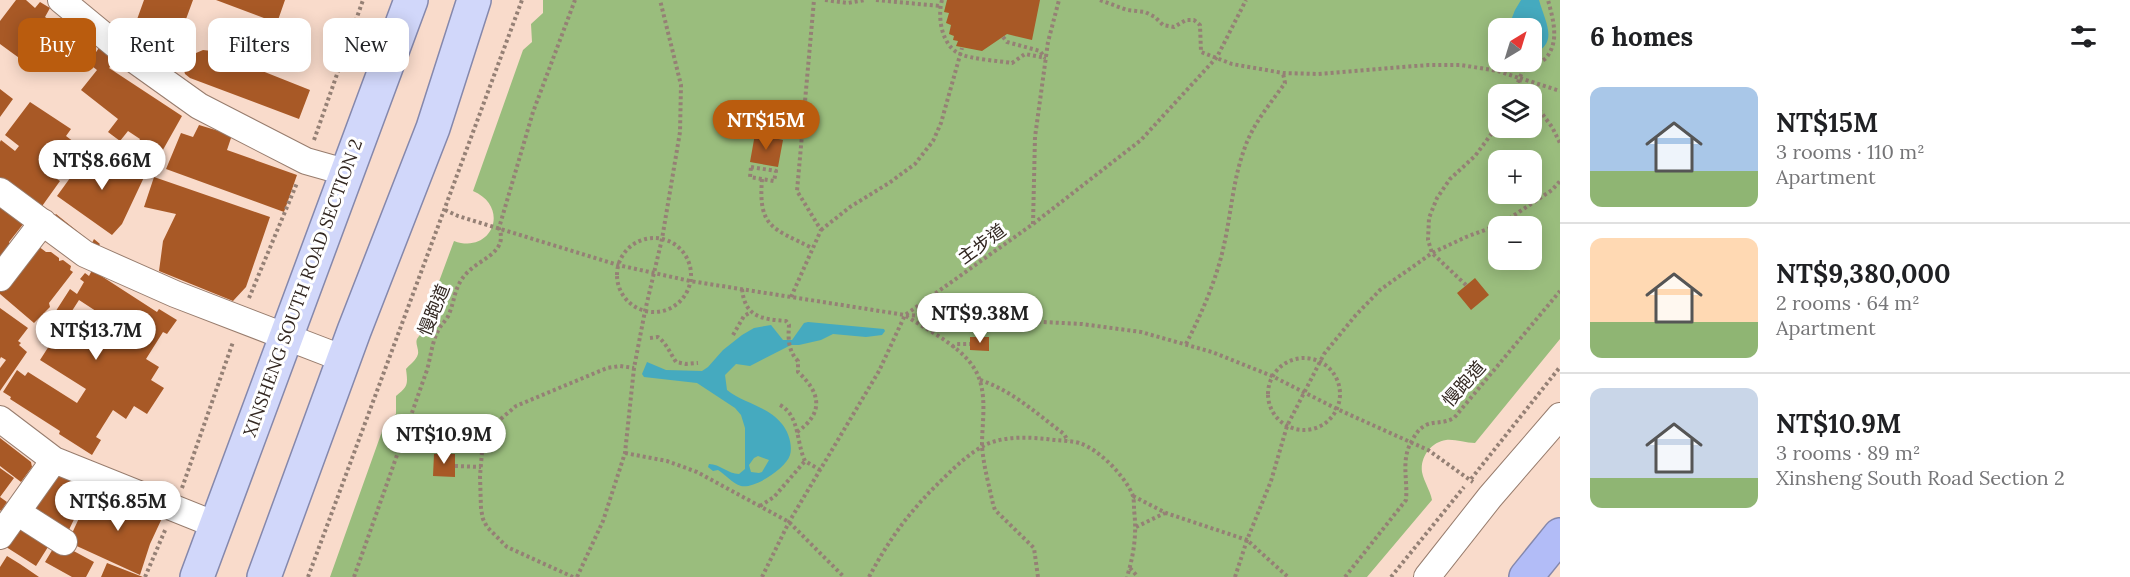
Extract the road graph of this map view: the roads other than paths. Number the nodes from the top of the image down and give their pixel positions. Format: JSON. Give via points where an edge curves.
{"nodes":[{"id":1,"x":61,"y":0,"type":"edge"},
{"id":2,"x":411,"y":0,"type":"edge"},
{"id":3,"x":474,"y":0,"type":"edge"},
{"id":4,"x":345,"y":172,"type":"junction"},
{"id":5,"x":0,"y":191,"type":"edge"},
{"id":6,"x":43,"y":222,"type":"junction"},
{"id":7,"x":0,"y":278,"type":"edge"},
{"id":8,"x":286,"y":335,"type":"junction"},
{"id":9,"x":344,"y":359,"type":"junction"},
{"id":10,"x":1560,"y":416,"type":"edge"},
{"id":11,"x":0,"y":419,"type":"edge"},
{"id":12,"x":54,"y":460,"type":"junction"},
{"id":13,"x":17,"y":512,"type":"junction"},
{"id":14,"x":216,"y":525,"type":"junction"},
{"id":15,"x":1560,"y":535,"type":"edge"},
{"id":16,"x":0,"y":536,"type":"edge"},
{"id":17,"x":64,"y":542,"type":"dead end"},
{"id":18,"x":196,"y":577,"type":"edge"},
{"id":19,"x":264,"y":577,"type":"edge"},
{"id":20,"x":1427,"y":577,"type":"edge"},
{"id":21,"x":1526,"y":577,"type":"edge"}],
"edges":[{"from":1,"to":4,"type":"street","via":[[129,57],[199,106],[306,161]]},
{"from":2,"to":4,"type":"main road","name":"XINSHENG SOUTH ROAD SECTION 2"},
{"from":3,"to":9,"type":"main road","via":[[433,128]]},
{"from":4,"to":8,"type":"main road","name":"XINSHENG SOUTH ROAD SECTION 2"},
{"from":5,"to":6,"type":"street"},
{"from":6,"to":7,"type":"street"},
{"from":6,"to":8,"type":"street","via":[[85,254],[175,294]]},
{"from":8,"to":9,"type":"street"},
{"from":8,"to":14,"type":"main road","name":"XINSHENG SOUTH ROAD SECTION 2"},
{"from":9,"to":19,"type":"main road"},
{"from":10,"to":20,"type":"street"},
{"from":11,"to":12,"type":"street"},
{"from":12,"to":13,"type":"street"},
{"from":12,"to":14,"type":"street"},
{"from":13,"to":16,"type":"street"},
{"from":13,"to":17,"type":"street"},
{"from":14,"to":18,"type":"main road","name":"XINSHENG SOUTH ROAD SECTION 2"},
{"from":15,"to":21,"type":"highway"}]}
